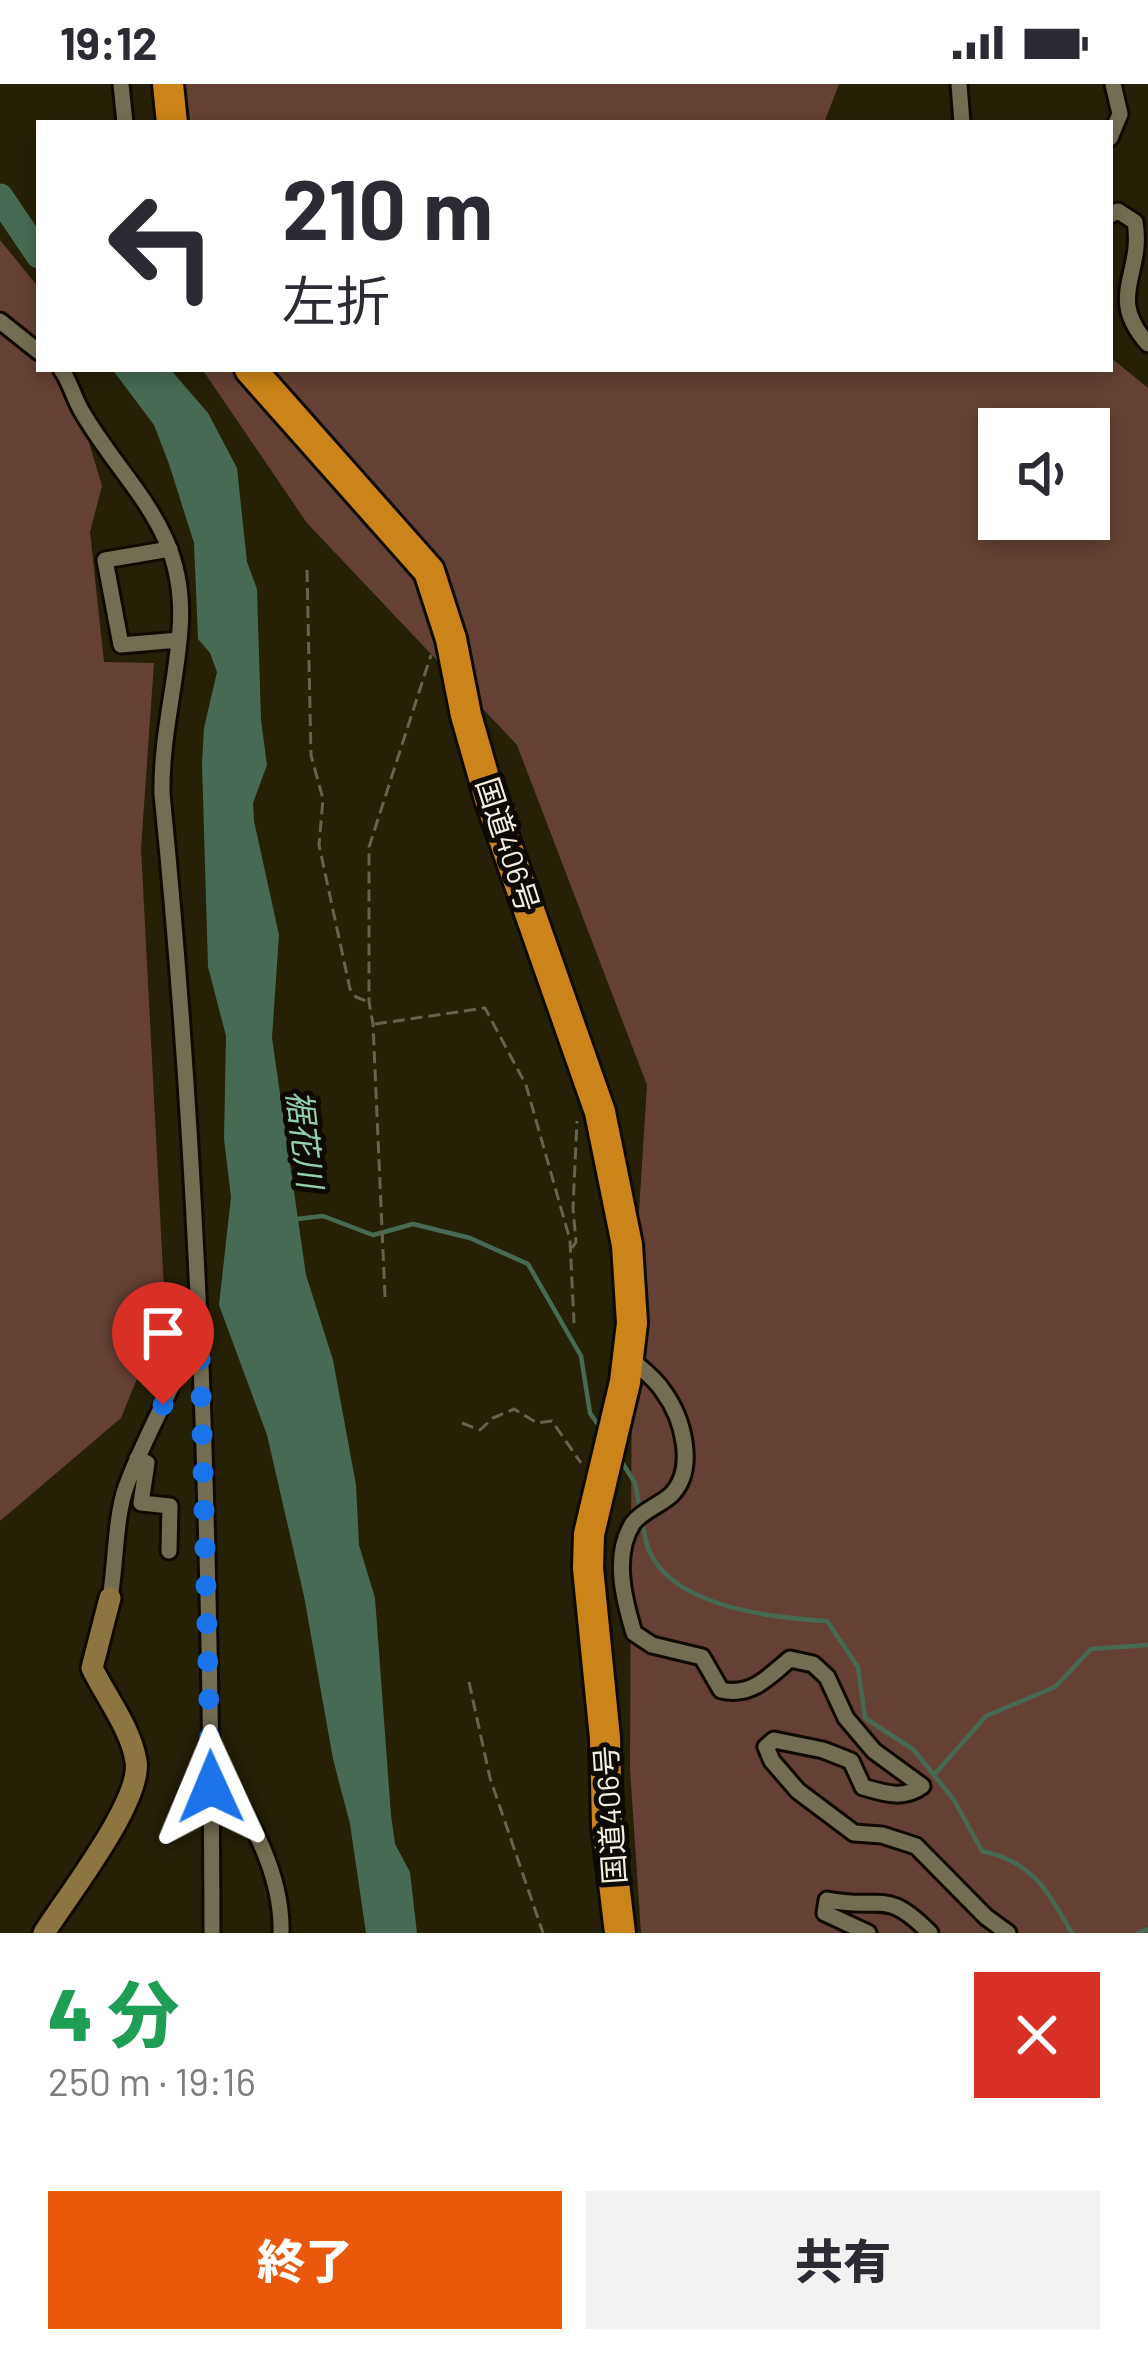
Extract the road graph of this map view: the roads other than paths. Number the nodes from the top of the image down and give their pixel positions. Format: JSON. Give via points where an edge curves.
{"nodes":[{"id":1,"x":121,"y":84,"type":"edge"},
{"id":2,"x":167,"y":84,"type":"edge"},
{"id":3,"x":958,"y":84,"type":"edge"},
{"id":4,"x":1113,"y":84,"type":"edge"},
{"id":5,"x":125,"y":120,"type":"edge"},
{"id":6,"x":172,"y":120,"type":"edge"},
{"id":7,"x":962,"y":120,"type":"edge"},
{"id":8,"x":1113,"y":131,"type":"edge"},
{"id":9,"x":1113,"y":214,"type":"edge"},
{"id":10,"x":0,"y":321,"type":"edge"},
{"id":11,"x":1148,"y":344,"type":"edge"},
{"id":12,"x":36,"y":350,"type":"edge"},
{"id":13,"x":65,"y":372,"type":"edge"},
{"id":14,"x":253,"y":372,"type":"edge"},
{"id":15,"x":170,"y":549,"type":"junction"},
{"id":16,"x":179,"y":640,"type":"junction"},
{"id":17,"x":199,"y":1310,"type":"junction"},
{"id":18,"x":628,"y":1370,"type":"junction"},
{"id":19,"x":137,"y":1458,"type":"junction"},
{"id":20,"x":169,"y":1551,"type":"dead end"},
{"id":21,"x":110,"y":1598,"type":"joint"},
{"id":22,"x":210,"y":1751,"type":"junction"},
{"id":23,"x":44,"y":1933,"type":"edge"},
{"id":24,"x":212,"y":1933,"type":"edge"},
{"id":25,"x":281,"y":1933,"type":"edge"},
{"id":26,"x":620,"y":1933,"type":"edge"},
{"id":27,"x":868,"y":1933,"type":"edge"},
{"id":28,"x":930,"y":1933,"type":"edge"},
{"id":29,"x":1008,"y":1933,"type":"edge"}],
"edges":[{"from":1,"to":5,"type":"street"},
{"from":2,"to":6,"type":"highway"},
{"from":3,"to":7,"type":"street"},
{"from":4,"to":8,"type":"street","via":[[1120,114]]},
{"from":9,"to":11,"type":"street","via":[[1135,221],[1125,305]]},
{"from":10,"to":12,"type":"street"},
{"from":13,"to":15,"type":"street"},
{"from":14,"to":18,"type":"highway","name":"国道406号","via":[[429,571],[490,799],[600,1112],[627,1245]]},
{"from":15,"to":16,"type":"street","via":[[180,587]]},
{"from":15,"to":16,"type":"street","via":[[105,560],[121,645]]},
{"from":16,"to":17,"type":"street","via":[[161,794]]},
{"from":17,"to":19,"type":"street","via":[[184,1364]]},
{"from":17,"to":22,"type":"street"},
{"from":18,"to":26,"type":"highway","name":"国道406号","via":[[593,1476],[589,1534]]},
{"from":18,"to":29,"type":"street","via":[[664,1392],[687,1462],[671,1494],[634,1522],[624,1549],[622,1592],[634,1633],[702,1657],[721,1690],[736,1694],[790,1659],[813,1664],[874,1751],[922,1786],[910,1794],[863,1787],[851,1761],[774,1740],[766,1747],[772,1761],[854,1833],[916,1846]]},
{"from":19,"to":20,"type":"street","via":[[147,1463],[141,1503],[170,1505]]},
{"from":19,"to":21,"type":"street","via":[[123,1493]]},
{"from":21,"to":23,"type":"street","via":[[92,1668],[131,1744],[136,1772],[118,1821]]},
{"from":22,"to":24,"type":"street"},
{"from":22,"to":25,"type":"street","via":[[254,1826],[282,1904]]},
{"from":27,"to":28,"type":"street","via":[[825,1913],[827,1900],[904,1907]]}]}
